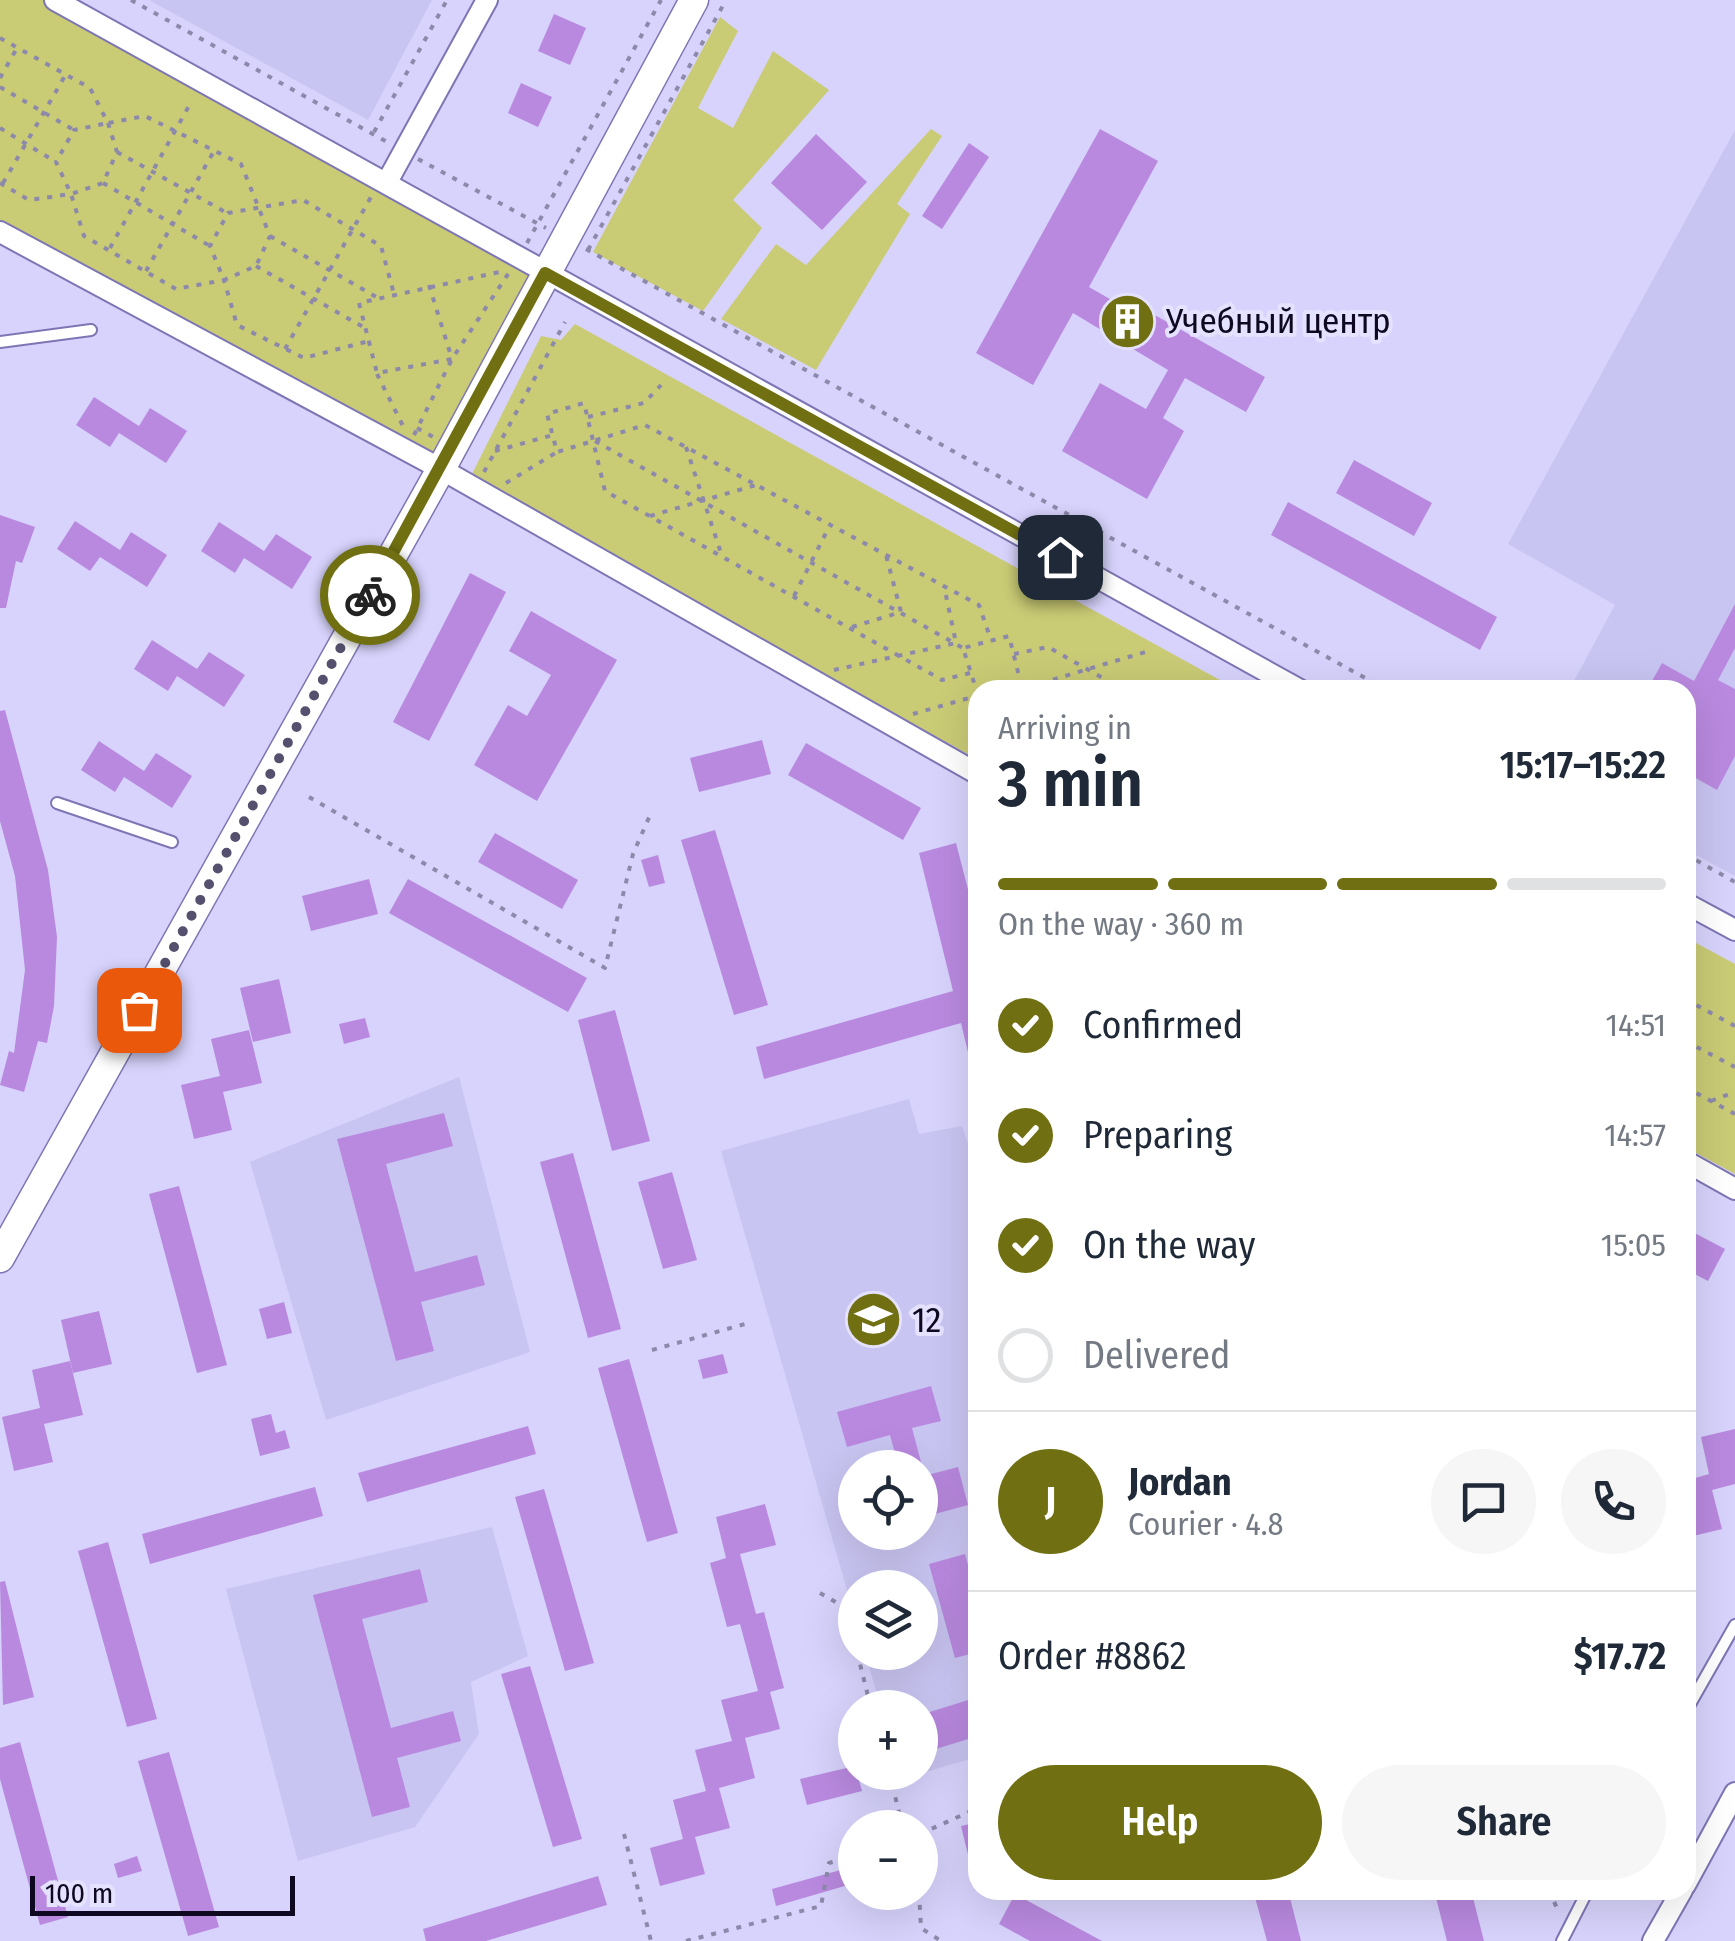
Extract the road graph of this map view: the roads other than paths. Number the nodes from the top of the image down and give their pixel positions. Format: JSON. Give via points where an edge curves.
{"nodes":[{"id":1,"x":55,"y":0,"type":"edge"},
{"id":2,"x":487,"y":0,"type":"edge"},
{"id":3,"x":694,"y":0,"type":"edge"},
{"id":4,"x":379,"y":190,"type":"junction"},
{"id":5,"x":0,"y":232,"type":"edge"},
{"id":6,"x":545,"y":273,"type":"junction"},
{"id":7,"x":91,"y":330,"type":"dead end"},
{"id":8,"x":0,"y":342,"type":"edge"},
{"id":9,"x":441,"y":469,"type":"junction"},
{"id":10,"x":1282,"y":680,"type":"edge"},
{"id":11,"x":968,"y":768,"type":"edge"},
{"id":12,"x":56,"y":804,"type":"dead end"},
{"id":13,"x":172,"y":842,"type":"dead end"},
{"id":14,"x":1696,"y":908,"type":"edge"},
{"id":15,"x":1735,"y":930,"type":"edge"},
{"id":16,"x":1696,"y":1167,"type":"edge"},
{"id":17,"x":1735,"y":1189,"type":"edge"},
{"id":18,"x":0,"y":1258,"type":"edge"},
{"id":19,"x":1735,"y":1625,"type":"edge"},
{"id":20,"x":1696,"y":1694,"type":"edge"},
{"id":21,"x":1733,"y":1802,"type":"edge"},
{"id":22,"x":1696,"y":1866,"type":"edge"},
{"id":23,"x":1583,"y":1900,"type":"edge"},
{"id":24,"x":1677,"y":1900,"type":"edge"},
{"id":25,"x":1564,"y":1936,"type":"edge"},
{"id":26,"x":1653,"y":1941,"type":"edge"}],
"edges":[{"from":1,"to":4,"type":"street"},
{"from":2,"to":4,"type":"street"},
{"from":3,"to":6,"type":"street"},
{"from":4,"to":6,"type":"street"},
{"from":5,"to":9,"type":"street"},
{"from":6,"to":9,"type":"street"},
{"from":6,"to":10,"type":"street"},
{"from":7,"to":8,"type":"lane"},
{"from":9,"to":11,"type":"street"},
{"from":9,"to":18,"type":"street"},
{"from":12,"to":13,"type":"lane"},
{"from":14,"to":15,"type":"street"},
{"from":16,"to":17,"type":"street"},
{"from":19,"to":20,"type":"lane"},
{"from":21,"to":22,"type":"street"},
{"from":23,"to":25,"type":"lane"},
{"from":24,"to":26,"type":"street"}]}
